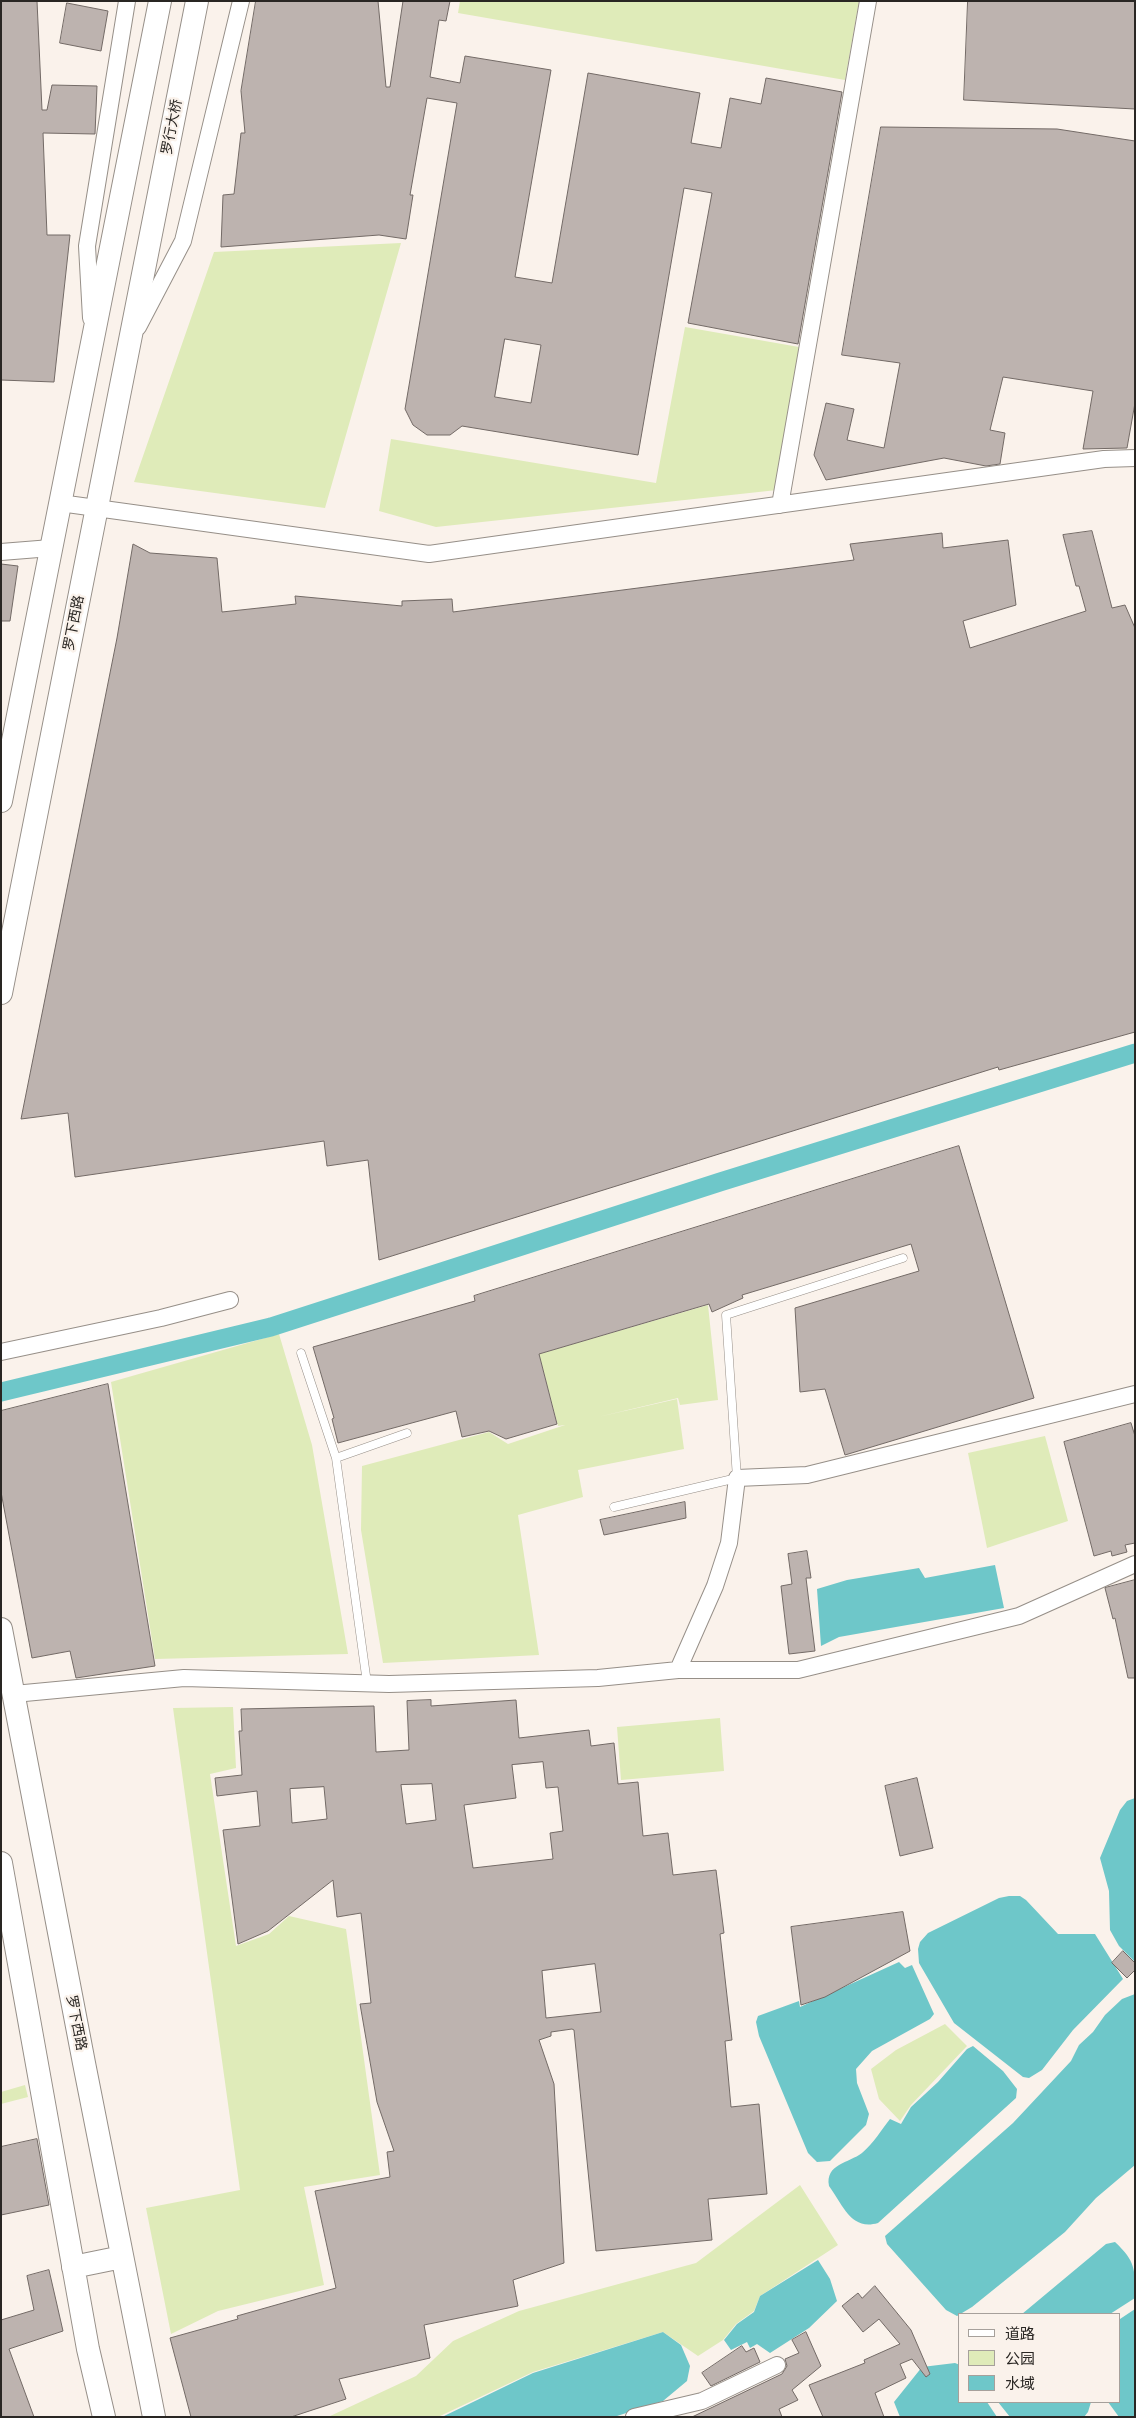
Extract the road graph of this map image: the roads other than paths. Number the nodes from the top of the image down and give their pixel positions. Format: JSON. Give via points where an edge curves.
{"nodes":[{"id":1,"x":127,"y":1,"type":"edge"},
{"id":2,"x":160,"y":1,"type":"edge"},
{"id":3,"x":197,"y":1,"type":"edge"},
{"id":4,"x":241,"y":1,"type":"edge"},
{"id":5,"x":868,"y":1,"type":"edge"},
{"id":6,"x":147,"y":252,"type":"joint"},
{"id":7,"x":92,"y":340,"type":"junction"},
{"id":8,"x":129,"y":345,"type":"junction"},
{"id":9,"x":1135,"y":458,"type":"edge"},
{"id":10,"x":60,"y":503,"type":"junction"},
{"id":11,"x":780,"y":505,"type":"junction"},
{"id":12,"x":97,"y":508,"type":"junction"},
{"id":13,"x":51,"y":548,"type":"junction"},
{"id":14,"x":1,"y":552,"type":"edge"},
{"id":15,"x":1,"y":801,"type":"edge"},
{"id":16,"x":1,"y":993,"type":"edge"},
{"id":17,"x":903,"y":1258,"type":"dead end"},
{"id":18,"x":230,"y":1300,"type":"dead end"},
{"id":19,"x":1,"y":1352,"type":"edge"},
{"id":20,"x":301,"y":1353,"type":"dead end"},
{"id":21,"x":1135,"y":1394,"type":"edge"},
{"id":22,"x":407,"y":1433,"type":"dead end"},
{"id":23,"x":336,"y":1458,"type":"junction"},
{"id":24,"x":737,"y":1478,"type":"junction"},
{"id":25,"x":614,"y":1507,"type":"dead end"},
{"id":26,"x":1135,"y":1564,"type":"edge"},
{"id":27,"x":1,"y":1628,"type":"edge"},
{"id":28,"x":678,"y":1670,"type":"junction"},
{"id":29,"x":367,"y":1683,"type":"junction"},
{"id":30,"x":14,"y":1694,"type":"junction"},
{"id":31,"x":1,"y":1863,"type":"edge"},
{"id":32,"x":122,"y":2257,"type":"junction"},
{"id":33,"x":73,"y":2267,"type":"junction"},
{"id":34,"x":777,"y":2365,"type":"dead end"},
{"id":35,"x":104,"y":2417,"type":"edge"},
{"id":36,"x":154,"y":2417,"type":"edge"},
{"id":37,"x":634,"y":2417,"type":"edge"}],
"edges":[{"from":1,"to":7,"type":"street","via":[[87,246]]},
{"from":2,"to":7,"type":"main road"},
{"from":3,"to":6,"type":"main road","name":"罗行大桥"},
{"from":4,"to":8,"type":"street","via":[[183,241]]},
{"from":5,"to":11,"type":"street"},
{"from":6,"to":8,"type":"main road","name":"罗下西路"},
{"from":7,"to":10,"type":"main road"},
{"from":8,"to":12,"type":"main road","name":"罗下西路"},
{"from":9,"to":11,"type":"street","via":[[1104,459]]},
{"from":10,"to":12,"type":"street"},
{"from":10,"to":13,"type":"main road"},
{"from":11,"to":12,"type":"street","via":[[429,554]]},
{"from":12,"to":16,"type":"main road","name":"罗下西路"},
{"from":13,"to":14,"type":"street"},
{"from":13,"to":15,"type":"main road"},
{"from":17,"to":24,"type":"lane","via":[[726,1315]]},
{"from":18,"to":19,"type":"street","via":[[152,1321]]},
{"from":20,"to":23,"type":"lane"},
{"from":21,"to":24,"type":"street","via":[[807,1475]]},
{"from":22,"to":23,"type":"lane"},
{"from":23,"to":29,"type":"lane"},
{"from":24,"to":25,"type":"lane"},
{"from":24,"to":28,"type":"street","via":[[729,1543],[715,1586]]},
{"from":26,"to":28,"type":"street","via":[[1019,1616],[798,1670]]},
{"from":27,"to":30,"type":"main road","name":"罗下西路"},
{"from":28,"to":29,"type":"street","via":[[598,1678]]},
{"from":29,"to":30,"type":"street","via":[[184,1678]]},
{"from":30,"to":32,"type":"main road","name":"罗下西路"},
{"from":31,"to":33,"type":"main road"},
{"from":32,"to":33,"type":"main road"},
{"from":32,"to":36,"type":"main road","name":"罗下西路"},
{"from":33,"to":35,"type":"main road"},
{"from":34,"to":37,"type":"street","via":[[702,2400]]}]}
